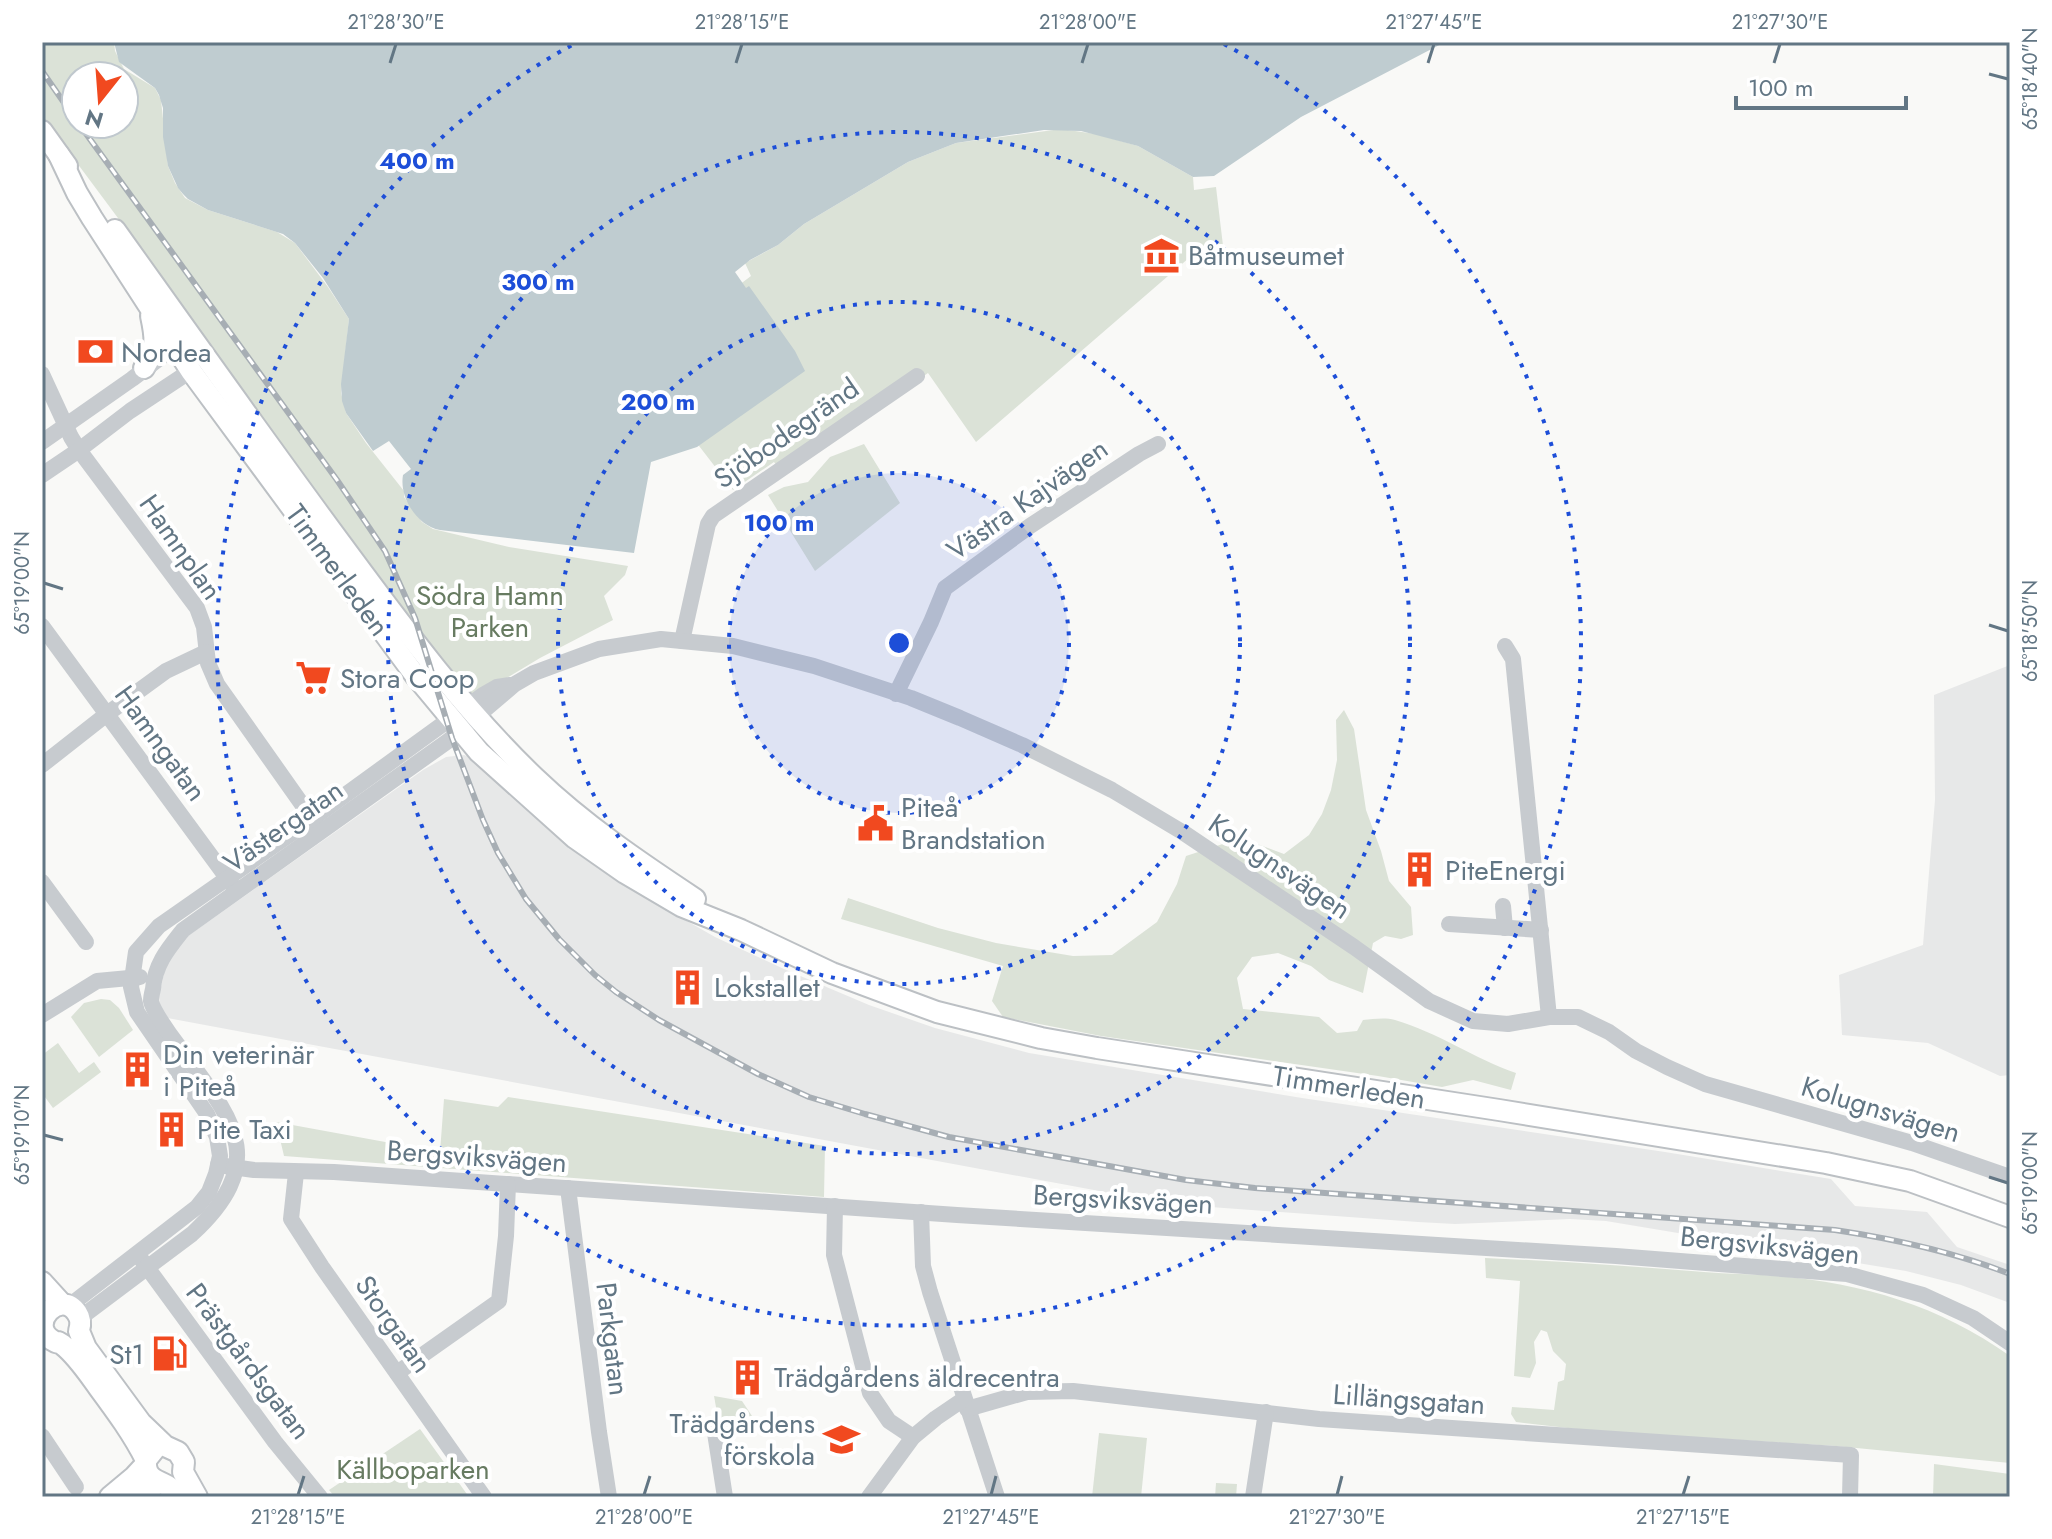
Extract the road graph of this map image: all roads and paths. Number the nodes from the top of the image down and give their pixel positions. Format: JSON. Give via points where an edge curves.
{"nodes":[{"id":1,"x":42,"y":131,"type":"edge"},
{"id":2,"x":59,"y":155,"type":"junction"},
{"id":3,"x":148,"y":304,"type":"junction"},
{"id":4,"x":182,"y":341,"type":"junction"},
{"id":5,"x":199,"y":366,"type":"junction"},
{"id":6,"x":144,"y":368,"type":"junction"},
{"id":7,"x":42,"y":374,"type":"edge"},
{"id":8,"x":917,"y":376,"type":"dead end"},
{"id":9,"x":65,"y":425,"type":"junction"},
{"id":10,"x":42,"y":442,"type":"edge"},
{"id":11,"x":1158,"y":444,"type":"dead end"},
{"id":12,"x":79,"y":450,"type":"junction"},
{"id":13,"x":42,"y":475,"type":"edge"},
{"id":14,"x":42,"y":626,"type":"edge"},
{"id":15,"x":682,"y":641,"type":"junction"},
{"id":16,"x":1505,"y":646,"type":"dead end"},
{"id":17,"x":206,"y":652,"type":"junction"},
{"id":18,"x":896,"y":694,"type":"junction"},
{"id":19,"x":107,"y":714,"type":"junction"},
{"id":20,"x":464,"y":719,"type":"junction"},
{"id":21,"x":42,"y":765,"type":"edge"},
{"id":22,"x":316,"y":825,"type":"junction"},
{"id":23,"x":42,"y":882,"type":"edge"},
{"id":24,"x":232,"y":885,"type":"junction"},
{"id":25,"x":1503,"y":906,"type":"dead end"},
{"id":26,"x":1449,"y":924,"type":"dead end"},
{"id":27,"x":1505,"y":928,"type":"junction"},
{"id":28,"x":1541,"y":930,"type":"junction"},
{"id":29,"x":86,"y":942,"type":"dead end"},
{"id":30,"x":132,"y":977,"type":"junction"},
{"id":31,"x":154,"y":978,"type":"junction"},
{"id":32,"x":42,"y":1015,"type":"edge"},
{"id":33,"x":1549,"y":1017,"type":"junction"},
{"id":34,"x":219,"y":1163,"type":"junction"},
{"id":35,"x":236,"y":1168,"type":"junction"},
{"id":36,"x":296,"y":1173,"type":"junction"},
{"id":37,"x":2010,"y":1177,"type":"edge"},
{"id":38,"x":508,"y":1184,"type":"junction"},
{"id":39,"x":568,"y":1188,"type":"junction"},
{"id":40,"x":1969,"y":1201,"type":"junction"},
{"id":41,"x":835,"y":1206,"type":"junction"},
{"id":42,"x":921,"y":1212,"type":"junction"},
{"id":43,"x":2010,"y":1217,"type":"edge"},
{"id":44,"x":2010,"y":1225,"type":"edge"},
{"id":45,"x":142,"y":1260,"type":"junction"},
{"id":46,"x":42,"y":1282,"type":"edge"},
{"id":47,"x":72,"y":1315,"type":"junction"},
{"id":48,"x":47,"y":1327,"type":"edge"},
{"id":49,"x":2010,"y":1343,"type":"edge"},
{"id":50,"x":397,"y":1373,"type":"junction"},
{"id":51,"x":966,"y":1404,"type":"junction"},
{"id":52,"x":1266,"y":1412,"type":"junction"},
{"id":53,"x":715,"y":1433,"type":"dead end"},
{"id":54,"x":42,"y":1436,"type":"edge"},
{"id":55,"x":913,"y":1437,"type":"junction"},
{"id":56,"x":165,"y":1446,"type":"junction"},
{"id":57,"x":146,"y":1462,"type":"junction"},
{"id":58,"x":183,"y":1472,"type":"junction"},
{"id":59,"x":162,"y":1484,"type":"junction"},
{"id":60,"x":76,"y":1487,"type":"dead end"},
{"id":61,"x":110,"y":1497,"type":"edge"},
{"id":62,"x":131,"y":1497,"type":"edge"},
{"id":63,"x":181,"y":1497,"type":"edge"},
{"id":64,"x":197,"y":1497,"type":"edge"},
{"id":65,"x":320,"y":1497,"type":"edge"},
{"id":66,"x":484,"y":1497,"type":"edge"},
{"id":67,"x":609,"y":1497,"type":"edge"},
{"id":68,"x":725,"y":1497,"type":"edge"},
{"id":69,"x":869,"y":1497,"type":"edge"},
{"id":70,"x":997,"y":1497,"type":"edge"},
{"id":71,"x":1253,"y":1497,"type":"edge"},
{"id":72,"x":1850,"y":1497,"type":"edge"}],
"edges":[{"from":1,"to":2,"type":"main road","name":"Timmerleden"},
{"from":2,"to":3,"type":"main road","name":"Timmerleden","via":[[77,193]]},
{"from":2,"to":4,"type":"main road","name":"Timmerleden","via":[[98,206]]},
{"from":3,"to":4,"type":"main road","name":"Timmerleden"},
{"from":3,"to":6,"type":"main road","via":[[155,336]]},
{"from":4,"to":5,"type":"main road","name":"Timmerleden"},
{"from":4,"to":6,"type":"street"},
{"from":5,"to":12,"type":"street"},
{"from":5,"to":20,"type":"main road","name":"Timmerleden","via":[[373,587]]},
{"from":6,"to":9,"type":"street"},
{"from":7,"to":9,"type":"street","name":"Hamnplan"},
{"from":8,"to":15,"type":"street","name":"Sjöbodegränd","via":[[713,516]]},
{"from":9,"to":10,"type":"street"},
{"from":9,"to":12,"type":"street","name":"Hamnplan"},
{"from":11,"to":18,"type":"street","name":"Västra Kajvägen","via":[[945,588]]},
{"from":12,"to":13,"type":"street"},
{"from":12,"to":17,"type":"street","name":"Hamnplan","via":[[197,608]]},
{"from":14,"to":19,"type":"street","name":"Hamngatan"},
{"from":15,"to":18,"type":"street","name":"Kolugnsvägen","via":[[733,646],[814,666]]},
{"from":15,"to":20,"type":"street","name":"Kolugnsvägen","via":[[661,639],[599,649],[534,673]]},
{"from":16,"to":28,"type":"street","via":[[1513,659]]},
{"from":17,"to":19,"type":"street","via":[[166,671]]},
{"from":17,"to":22,"type":"street","name":"Hamnplan","via":[[217,684]]},
{"from":18,"to":33,"type":"street","name":"Kolugnsvägen","via":[[993,732],[1112,790],[1184,833],[1429,1001],[1473,1021],[1508,1024]]},
{"from":19,"to":21,"type":"street"},
{"from":19,"to":24,"type":"street","name":"Hamngatan"},
{"from":20,"to":22,"type":"street","name":"Västergatan"},
{"from":20,"to":40,"type":"main road","name":"Timmerleden","via":[[645,866],[741,930],[832,973],[937,1012],[1097,1048],[1826,1163],[1910,1181]]},
{"from":22,"to":24,"type":"street","name":"Västergatan"},
{"from":23,"to":29,"type":"street"},
{"from":24,"to":30,"type":"street","name":"Västergatan","via":[[159,926],[136,952]]},
{"from":24,"to":31,"type":"street","name":"Västergatan","via":[[162,955]]},
{"from":25,"to":27,"type":"street"},
{"from":26,"to":27,"type":"street"},
{"from":27,"to":28,"type":"street"},
{"from":28,"to":33,"type":"street"},
{"from":30,"to":31,"type":"street"},
{"from":30,"to":32,"type":"street","via":[[97,981]]},
{"from":30,"to":34,"type":"street","via":[[137,1012],[207,1114],[217,1137]]},
{"from":31,"to":35,"type":"street","via":[[151,1001],[167,1031],[232,1124]]},
{"from":33,"to":37,"type":"street","name":"Kolugnsvägen","via":[[1578,1017],[1705,1084]]},
{"from":34,"to":35,"type":"street","name":"Bergsviksvägen"},
{"from":34,"to":45,"type":"street","via":[[203,1201]]},
{"from":35,"to":36,"type":"street","name":"Bergsviksvägen"},
{"from":35,"to":45,"type":"street","via":[[205,1222]]},
{"from":36,"to":38,"type":"street","name":"Bergsviksvägen"},
{"from":36,"to":50,"type":"street","name":"Storgatan","via":[[291,1219]]},
{"from":38,"to":39,"type":"street","name":"Bergsviksvägen"},
{"from":38,"to":50,"type":"street","via":[[499,1301]]},
{"from":39,"to":41,"type":"street","name":"Bergsviksvägen"},
{"from":39,"to":67,"type":"street","name":"Parkgatan"},
{"from":40,"to":43,"type":"main road","name":"Timmerleden"},
{"from":40,"to":44,"type":"main road","name":"Timmerleden"},
{"from":41,"to":42,"type":"street","name":"Bergsviksvägen"},
{"from":41,"to":55,"type":"street","via":[[834,1255],[870,1393],[889,1421]]},
{"from":42,"to":49,"type":"street","name":"Bergsviksvägen","via":[[1847,1274],[1923,1295],[1973,1318]]},
{"from":42,"to":51,"type":"street","via":[[923,1266]]},
{"from":45,"to":47,"type":"street"},
{"from":45,"to":65,"type":"street","name":"Prästgårdsgatan"},
{"from":46,"to":47,"type":"main road"},
{"from":47,"to":48,"type":"main road","via":[[50,1309]]},
{"from":47,"to":48,"type":"main road","via":[[70,1340]]},
{"from":47,"to":56,"type":"main road","via":[[86,1348],[141,1423]]},
{"from":48,"to":57,"type":"main road","via":[[94,1381]]},
{"from":50,"to":66,"type":"street","name":"Storgatan"},
{"from":51,"to":52,"type":"street","name":"Lillängsgatan","via":[[1027,1392],[1073,1391]]},
{"from":51,"to":55,"type":"street","name":"Lillängsgatan"},
{"from":51,"to":70,"type":"street"},
{"from":52,"to":71,"type":"street"},
{"from":52,"to":72,"type":"street","name":"Lillängsgatan","via":[[1851,1455]]},
{"from":53,"to":68,"type":"street"},
{"from":54,"to":60,"type":"street"},
{"from":55,"to":69,"type":"street","name":"Lillängsgatan"},
{"from":56,"to":57,"type":"main road"},
{"from":56,"to":58,"type":"main road","via":[[178,1452]]},
{"from":57,"to":59,"type":"main road","via":[[148,1474]]},
{"from":57,"to":61,"type":"main road"},
{"from":58,"to":59,"type":"main road","via":[[174,1482]]},
{"from":58,"to":64,"type":"main road"},
{"from":59,"to":62,"type":"main road"},
{"from":59,"to":63,"type":"main road"}]}
